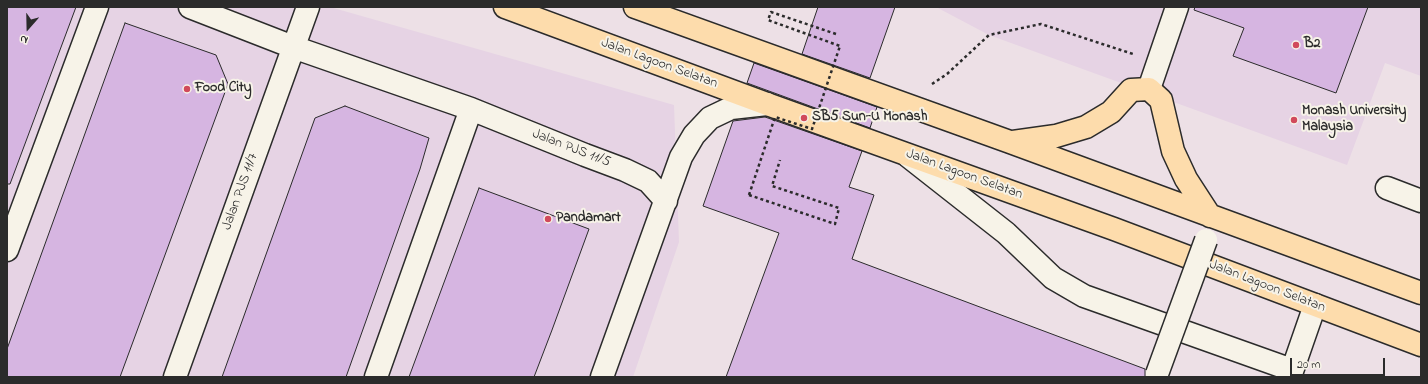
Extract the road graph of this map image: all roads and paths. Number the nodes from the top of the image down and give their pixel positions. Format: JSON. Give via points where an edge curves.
{"nodes":[{"id":1,"x":97,"y":7,"type":"edge"},
{"id":2,"x":190,"y":7,"type":"edge"},
{"id":3,"x":308,"y":7,"type":"edge"},
{"id":4,"x":505,"y":7,"type":"edge"},
{"id":5,"x":635,"y":7,"type":"edge"},
{"id":6,"x":1177,"y":7,"type":"edge"},
{"id":7,"x":836,"y":34,"type":"dead end"},
{"id":8,"x":293,"y":46,"type":"junction"},
{"id":9,"x":1158,"y":63,"type":"junction"},
{"id":10,"x":830,"y":78,"type":"junction"},
{"id":11,"x":926,"y":84,"type":"dead end"},
{"id":12,"x":1149,"y":88,"type":"junction"},
{"id":13,"x":767,"y":104,"type":"junction"},
{"id":14,"x":471,"y":109,"type":"junction"},
{"id":15,"x":1010,"y":142,"type":"junction"},
{"id":16,"x":904,"y":154,"type":"junction"},
{"id":17,"x":780,"y":160,"type":"dead end"},
{"id":18,"x":1387,"y":188,"type":"dead end"},
{"id":19,"x":666,"y":201,"type":"junction"},
{"id":20,"x":1421,"y":201,"type":"edge"},
{"id":21,"x":1210,"y":216,"type":"junction"},
{"id":22,"x":1206,"y":240,"type":"dead end"},
{"id":23,"x":7,"y":250,"type":"edge"},
{"id":24,"x":1421,"y":293,"type":"edge"},
{"id":25,"x":1315,"y":306,"type":"junction"},
{"id":26,"x":1421,"y":345,"type":"edge"},
{"id":27,"x":1157,"y":374,"type":"dead end"},
{"id":28,"x":1291,"y":374,"type":"edge"},
{"id":29,"x":175,"y":377,"type":"edge"},
{"id":30,"x":376,"y":377,"type":"edge"},
{"id":31,"x":602,"y":377,"type":"edge"}],
"edges":[{"from":1,"to":23,"type":"street"},
{"from":2,"to":8,"type":"street","name":"Jalan PJS 11/5"},
{"from":3,"to":8,"type":"street","name":"Jalan PJS 11/7"},
{"from":4,"to":13,"type":"main road","name":"Jalan Lagoon Selatan"},
{"from":5,"to":10,"type":"main road"},
{"from":6,"to":9,"type":"street"},
{"from":7,"to":10,"type":"path","bridge":true,"via":[[771,12],[768,20],[840,46]]},
{"from":8,"to":14,"type":"street","name":"Jalan PJS 11/5"},
{"from":8,"to":29,"type":"street","name":"Jalan PJS 11/7"},
{"from":9,"to":11,"type":"path","via":[[1041,24],[989,35],[947,74],[933,84]]},
{"from":9,"to":12,"type":"street"},
{"from":10,"to":15,"type":"main road"},
{"from":10,"to":17,"type":"path","bridge":true,"via":[[812,129],[775,117],[749,195],[835,224],[839,208],[772,186]]},
{"from":12,"to":15,"type":"main road","via":[[1131,90],[1111,112],[1086,127],[1056,136]]},
{"from":12,"to":21,"type":"main road","via":[[1161,100],[1173,151],[1186,179]]},
{"from":13,"to":16,"type":"main road","name":"Jalan Lagoon Selatan"},
{"from":13,"to":19,"type":"street","via":[[731,108],[710,118],[694,135],[681,157]]},
{"from":14,"to":19,"type":"street","name":"Jalan PJS 11/5","via":[[625,170],[648,182]]},
{"from":14,"to":30,"type":"street"},
{"from":15,"to":21,"type":"main road"},
{"from":16,"to":25,"type":"main road","name":"Jalan Lagoon Selatan","via":[[1114,229]]},
{"from":16,"to":28,"type":"street","via":[[1006,233],[1053,278],[1084,296]]},
{"from":18,"to":20,"type":"street"},
{"from":19,"to":31,"type":"street"},
{"from":21,"to":24,"type":"main road"},
{"from":22,"to":27,"type":"street","bridge":true},
{"from":25,"to":26,"type":"main road","name":"Jalan Lagoon Selatan"},
{"from":25,"to":28,"type":"street"}]}
